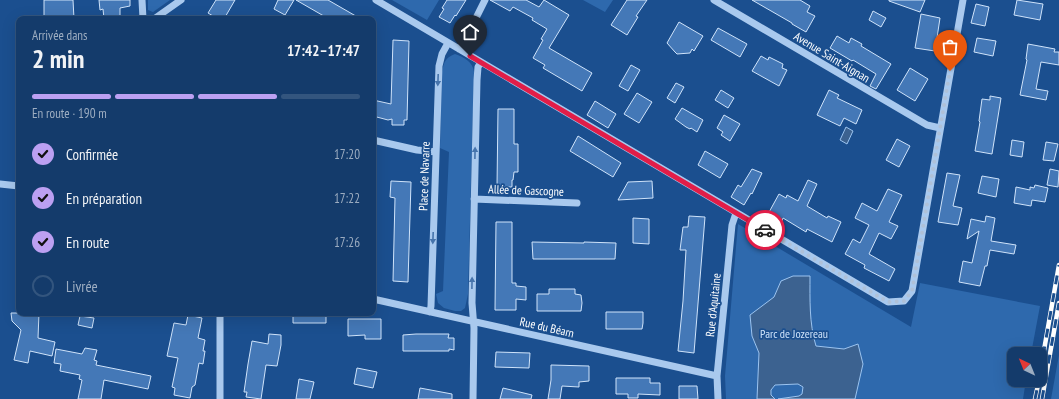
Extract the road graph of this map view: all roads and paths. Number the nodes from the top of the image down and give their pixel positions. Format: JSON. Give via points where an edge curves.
{"nodes":[{"id":1,"x":142,"y":0,"type":"edge"},
{"id":2,"x":181,"y":0,"type":"edge"},
{"id":3,"x":376,"y":0,"type":"edge"},
{"id":4,"x":485,"y":0,"type":"edge"},
{"id":5,"x":714,"y":0,"type":"edge"},
{"id":6,"x":963,"y":0,"type":"edge"},
{"id":7,"x":143,"y":16,"type":"edge"},
{"id":8,"x":158,"y":16,"type":"edge"},
{"id":9,"x":448,"y":43,"type":"junction"},
{"id":10,"x":459,"y":49,"type":"junction"},
{"id":11,"x":481,"y":62,"type":"junction"},
{"id":12,"x":940,"y":128,"type":"junction"},
{"id":13,"x":376,"y":141,"type":"edge"},
{"id":14,"x":436,"y":152,"type":"junction"},
{"id":15,"x":0,"y":184,"type":"edge"},
{"id":16,"x":16,"y":186,"type":"edge"},
{"id":17,"x":474,"y":199,"type":"junction"},
{"id":18,"x":577,"y":203,"type":"dead end"},
{"id":19,"x":736,"y":213,"type":"junction"},
{"id":20,"x":376,"y":300,"type":"edge"},
{"id":21,"x":430,"y":312,"type":"junction"},
{"id":22,"x":220,"y":316,"type":"edge"},
{"id":23,"x":474,"y":322,"type":"junction"},
{"id":24,"x":717,"y":376,"type":"junction"},
{"id":25,"x":220,"y":399,"type":"edge"},
{"id":26,"x":473,"y":399,"type":"edge"},
{"id":27,"x":718,"y":399,"type":"edge"}],
"edges":[{"from":1,"to":7,"type":"street"},
{"from":2,"to":8,"type":"street"},
{"from":3,"to":9,"type":"street"},
{"from":4,"to":10,"type":"street"},
{"from":5,"to":12,"type":"street","name":"Avenue Saint-Aignan","via":[[927,125]]},
{"from":6,"to":12,"type":"street"},
{"from":9,"to":10,"type":"street"},
{"from":9,"to":14,"type":"street","name":"Place de Navarre","one_way":true,"via":[[439,66]]},
{"from":10,"to":11,"type":"street"},
{"from":17,"to":11,"type":"street","one_way":true,"via":[[477,80]]},
{"from":11,"to":19,"type":"street"},
{"from":12,"to":19,"type":"street","via":[[912,291],[904,301],[888,302]]},
{"from":13,"to":14,"type":"street"},
{"from":14,"to":21,"type":"street","name":"Place de Navarre","one_way":true},
{"from":15,"to":16,"type":"street"},
{"from":17,"to":18,"type":"street","name":"Allée de Gascogne"},
{"from":23,"to":17,"type":"street","one_way":true},
{"from":19,"to":24,"type":"street","name":"Rue d'Aquitaine","via":[[732,225]]},
{"from":20,"to":21,"type":"street","name":"Rue du Béarn"},
{"from":21,"to":23,"type":"street","name":"Rue du Béarn"},
{"from":22,"to":25,"type":"street"},
{"from":23,"to":24,"type":"street","name":"Rue du Béarn"},
{"from":23,"to":26,"type":"street"},
{"from":24,"to":27,"type":"street","name":"Rue d'Aquitaine"}]}
